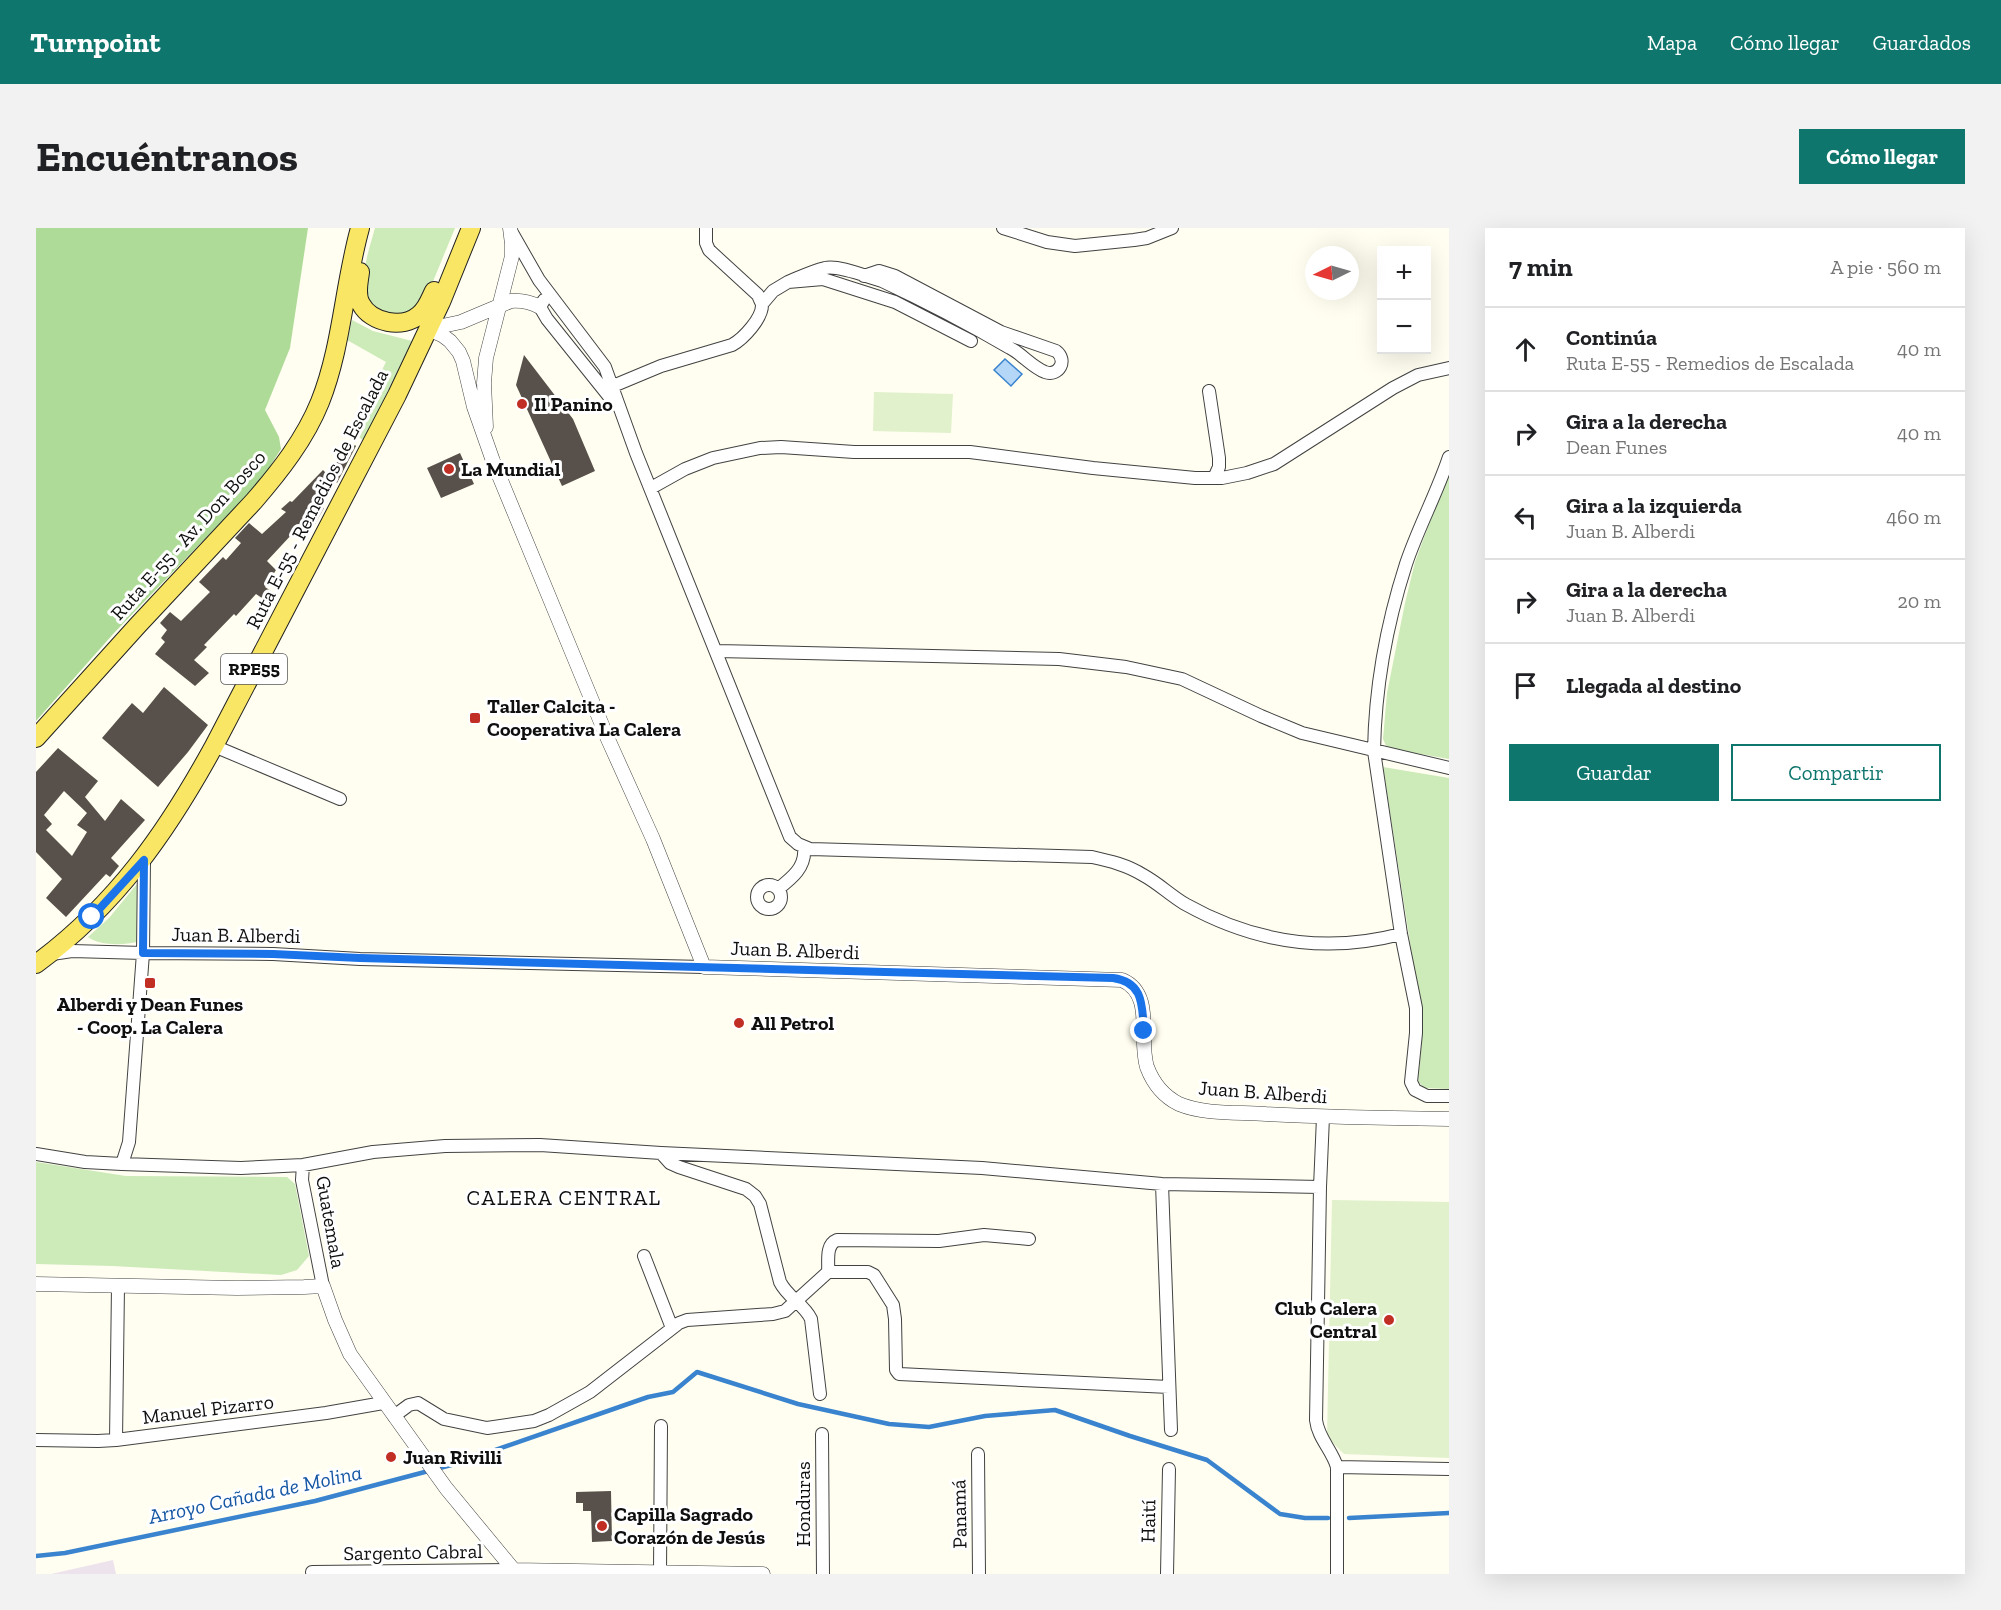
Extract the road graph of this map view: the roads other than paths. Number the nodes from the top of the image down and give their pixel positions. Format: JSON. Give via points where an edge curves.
{"nodes":[{"id":1,"x":471,"y":228,"type":"edge"},
{"id":2,"x":706,"y":228,"type":"edge"},
{"id":3,"x":1003,"y":228,"type":"edge"},
{"id":4,"x":1172,"y":228,"type":"edge"},
{"id":5,"x":510,"y":229,"type":"edge"},
{"id":6,"x":358,"y":236,"type":"edge"},
{"id":7,"x":454,"y":274,"type":"junction"},
{"id":8,"x":864,"y":276,"type":"junction"},
{"id":9,"x":788,"y":282,"type":"junction"},
{"id":10,"x":548,"y":292,"type":"junction"},
{"id":11,"x":762,"y":304,"type":"junction"},
{"id":12,"x":500,"y":306,"type":"junction"},
{"id":13,"x":540,"y":308,"type":"junction"},
{"id":14,"x":387,"y":323,"type":"junction"},
{"id":15,"x":426,"y":334,"type":"junction"},
{"id":16,"x":972,"y":341,"type":"dead end"},
{"id":17,"x":1449,"y":368,"type":"edge"},
{"id":18,"x":613,"y":386,"type":"junction"},
{"id":19,"x":1209,"y":391,"type":"dead end"},
{"id":20,"x":621,"y":411,"type":"junction"},
{"id":21,"x":487,"y":442,"type":"junction"},
{"id":22,"x":1449,"y":457,"type":"edge"},
{"id":23,"x":1214,"y":478,"type":"junction"},
{"id":24,"x":651,"y":488,"type":"junction"},
{"id":25,"x":717,"y":651,"type":"junction"},
{"id":26,"x":36,"y":738,"type":"edge"},
{"id":27,"x":214,"y":746,"type":"junction"},
{"id":28,"x":1374,"y":751,"type":"junction"},
{"id":29,"x":1449,"y":768,"type":"edge"},
{"id":30,"x":340,"y":799,"type":"dead end"},
{"id":31,"x":804,"y":848,"type":"junction"},
{"id":32,"x":144,"y":860,"type":"junction"},
{"id":33,"x":778,"y":889,"type":"dead end"},
{"id":34,"x":1401,"y":934,"type":"junction"},
{"id":35,"x":143,"y":953,"type":"junction"},
{"id":36,"x":42,"y":959,"type":"edge"},
{"id":37,"x":704,"y":967,"type":"junction"},
{"id":38,"x":1449,"y":1096,"type":"edge"},
{"id":39,"x":1323,"y":1117,"type":"junction"},
{"id":40,"x":1449,"y":1119,"type":"edge"},
{"id":41,"x":662,"y":1153,"type":"junction"},
{"id":42,"x":36,"y":1154,"type":"edge"},
{"id":43,"x":122,"y":1164,"type":"junction"},
{"id":44,"x":303,"y":1165,"type":"junction"},
{"id":45,"x":1162,"y":1184,"type":"junction"},
{"id":46,"x":1320,"y":1187,"type":"junction"},
{"id":47,"x":1029,"y":1239,"type":"dead end"},
{"id":48,"x":644,"y":1256,"type":"dead end"},
{"id":49,"x":828,"y":1272,"type":"junction"},
{"id":50,"x":36,"y":1284,"type":"edge"},
{"id":51,"x":118,"y":1286,"type":"junction"},
{"id":52,"x":323,"y":1286,"type":"junction"},
{"id":53,"x":797,"y":1302,"type":"junction"},
{"id":54,"x":672,"y":1328,"type":"junction"},
{"id":55,"x":1169,"y":1387,"type":"junction"},
{"id":56,"x":820,"y":1394,"type":"dead end"},
{"id":57,"x":383,"y":1403,"type":"junction"},
{"id":58,"x":394,"y":1416,"type":"junction"},
{"id":59,"x":661,"y":1426,"type":"dead end"},
{"id":60,"x":1171,"y":1430,"type":"dead end"},
{"id":61,"x":822,"y":1434,"type":"dead end"},
{"id":62,"x":36,"y":1440,"type":"edge"},
{"id":63,"x":116,"y":1440,"type":"junction"},
{"id":64,"x":978,"y":1454,"type":"dead end"},
{"id":65,"x":1337,"y":1467,"type":"junction"},
{"id":66,"x":1169,"y":1469,"type":"dead end"},
{"id":67,"x":1449,"y":1469,"type":"edge"},
{"id":68,"x":312,"y":1572,"type":"dead end"},
{"id":69,"x":515,"y":1572,"type":"edge"},
{"id":70,"x":660,"y":1573,"type":"edge"},
{"id":71,"x":763,"y":1574,"type":"edge"},
{"id":72,"x":823,"y":1574,"type":"edge"},
{"id":73,"x":979,"y":1574,"type":"edge"},
{"id":74,"x":1167,"y":1574,"type":"edge"},
{"id":75,"x":1337,"y":1574,"type":"edge"}],
"edges":[{"from":1,"to":7,"type":"main road","number":"RPE55"},
{"from":2,"to":11,"type":"street","via":[[709,250],[758,295]]},
{"from":3,"to":4,"type":"street","via":[[1047,242],[1086,246],[1147,238]]},
{"from":5,"to":10,"type":"street"},
{"from":5,"to":12,"type":"street","via":[[512,256]]},
{"from":6,"to":14,"type":"main road","via":[[361,304],[372,316]]},
{"from":6,"to":26,"type":"main road","name":"Ruta E-55 - Av. Don Bosco","via":[[329,375],[310,424],[296,446],[272,481]]},
{"from":7,"to":14,"type":"main road","number":"RPE55","via":[[436,288],[421,314],[408,321]]},
{"from":7,"to":15,"type":"main road","number":"RPE55"},
{"from":8,"to":8,"type":"street","via":[[896,287],[1013,349],[1043,371],[1058,371],[1062,366],[1061,354],[1056,351],[1001,332],[895,276],[879,271]]},
{"from":8,"to":9,"type":"street","via":[[825,268]]},
{"from":9,"to":11,"type":"street"},
{"from":9,"to":16,"type":"street","via":[[823,279],[874,294]]},
{"from":10,"to":13,"type":"street"},
{"from":10,"to":18,"type":"street","via":[[605,367]]},
{"from":11,"to":18,"type":"street","via":[[741,341]]},
{"from":12,"to":13,"type":"street","via":[[518,300]]},
{"from":12,"to":15,"type":"street"},
{"from":12,"to":21,"type":"street","via":[[486,358]]},
{"from":13,"to":20,"type":"street"},
{"from":14,"to":15,"type":"main road"},
{"from":15,"to":21,"type":"street","via":[[442,335],[459,352]]},
{"from":15,"to":27,"type":"main road","name":"Ruta E-55 - Remedios de Escalada","number":"RPE55","via":[[380,430]]},
{"from":17,"to":23,"type":"street","via":[[1400,384],[1274,464]]},
{"from":18,"to":20,"type":"street"},
{"from":19,"to":23,"type":"street","via":[[1219,458]]},
{"from":20,"to":24,"type":"street"},
{"from":21,"to":37,"type":"street"},
{"from":22,"to":28,"type":"street","via":[[1398,594],[1378,696]]},
{"from":23,"to":24,"type":"street","via":[[979,453],[781,447],[713,458]]},
{"from":24,"to":25,"type":"street"},
{"from":25,"to":28,"type":"street","via":[[1059,659],[1126,667],[1182,679],[1284,727]]},
{"from":25,"to":31,"type":"street","via":[[790,837]]},
{"from":27,"to":30,"type":"street"},
{"from":27,"to":32,"type":"main road","name":"Ruta E-55 - Remedios de Escalada","number":"RPE55"},
{"from":28,"to":29,"type":"street"},
{"from":28,"to":34,"type":"street"},
{"from":31,"to":33,"type":"street","via":[[801,867]]},
{"from":31,"to":34,"type":"street","via":[[1092,857],[1144,875],[1212,918],[1273,939],[1331,944]]},
{"from":32,"to":35,"type":"street"},
{"from":32,"to":36,"type":"main road","name":"Ruta E-55 - Remedios de Escalada","number":"RPE55","via":[[92,917]]},
{"from":34,"to":38,"type":"street","via":[[1416,1008],[1411,1082],[1415,1090],[1427,1096]]},
{"from":35,"to":36,"type":"street","name":"Juan B. Alberdi","via":[[72,951]]},
{"from":35,"to":37,"type":"street","name":"Juan B. Alberdi"},
{"from":35,"to":43,"type":"street","via":[[129,1142]]},
{"from":37,"to":39,"type":"street","name":"Juan B. Alberdi","via":[[1122,980],[1136,989],[1140,999],[1146,1063],[1167,1096],[1209,1111]]},
{"from":39,"to":40,"type":"street","name":"Juan B. Alberdi"},
{"from":39,"to":46,"type":"street"},
{"from":41,"to":44,"type":"street","via":[[540,1145],[445,1146],[373,1152]]},
{"from":41,"to":45,"type":"street","via":[[982,1168]]},
{"from":41,"to":53,"type":"street","via":[[670,1163],[746,1189],[755,1196],[780,1282]]},
{"from":42,"to":43,"type":"street"},
{"from":43,"to":44,"type":"street","via":[[241,1168]]},
{"from":44,"to":52,"type":"street","name":"Guatemala","via":[[302,1180]]},
{"from":45,"to":46,"type":"street"},
{"from":45,"to":55,"type":"street"},
{"from":46,"to":65,"type":"street","via":[[1316,1420]]},
{"from":47,"to":49,"type":"street","via":[[984,1235],[939,1240],[837,1240],[829,1247]]},
{"from":48,"to":54,"type":"street"},
{"from":49,"to":53,"type":"street"},
{"from":49,"to":55,"type":"street","via":[[874,1275],[892,1305],[896,1370],[904,1376]]},
{"from":50,"to":51,"type":"street"},
{"from":51,"to":52,"type":"street"},
{"from":51,"to":63,"type":"street"},
{"from":52,"to":57,"type":"street","via":[[350,1354]]},
{"from":53,"to":54,"type":"street","via":[[779,1313],[687,1320]]},
{"from":53,"to":56,"type":"street","via":[[811,1319]]},
{"from":54,"to":58,"type":"street","via":[[590,1392],[534,1421],[478,1427],[444,1419],[418,1403]]},
{"from":55,"to":60,"type":"street"},
{"from":57,"to":58,"type":"street"},
{"from":57,"to":63,"type":"street","name":"Manuel Pizarro"},
{"from":58,"to":69,"type":"street","via":[[446,1488]]},
{"from":59,"to":70,"type":"street"},
{"from":61,"to":72,"type":"street","name":"Honduras"},
{"from":62,"to":63,"type":"street","name":"Manuel Pizarro"},
{"from":64,"to":73,"type":"street","name":"Panamá"},
{"from":65,"to":67,"type":"street"},
{"from":65,"to":75,"type":"street"},
{"from":66,"to":74,"type":"street","name":"Haití"},
{"from":68,"to":69,"type":"street","name":"Sargento Cabral"},
{"from":69,"to":70,"type":"street"},
{"from":70,"to":71,"type":"street"}]}
